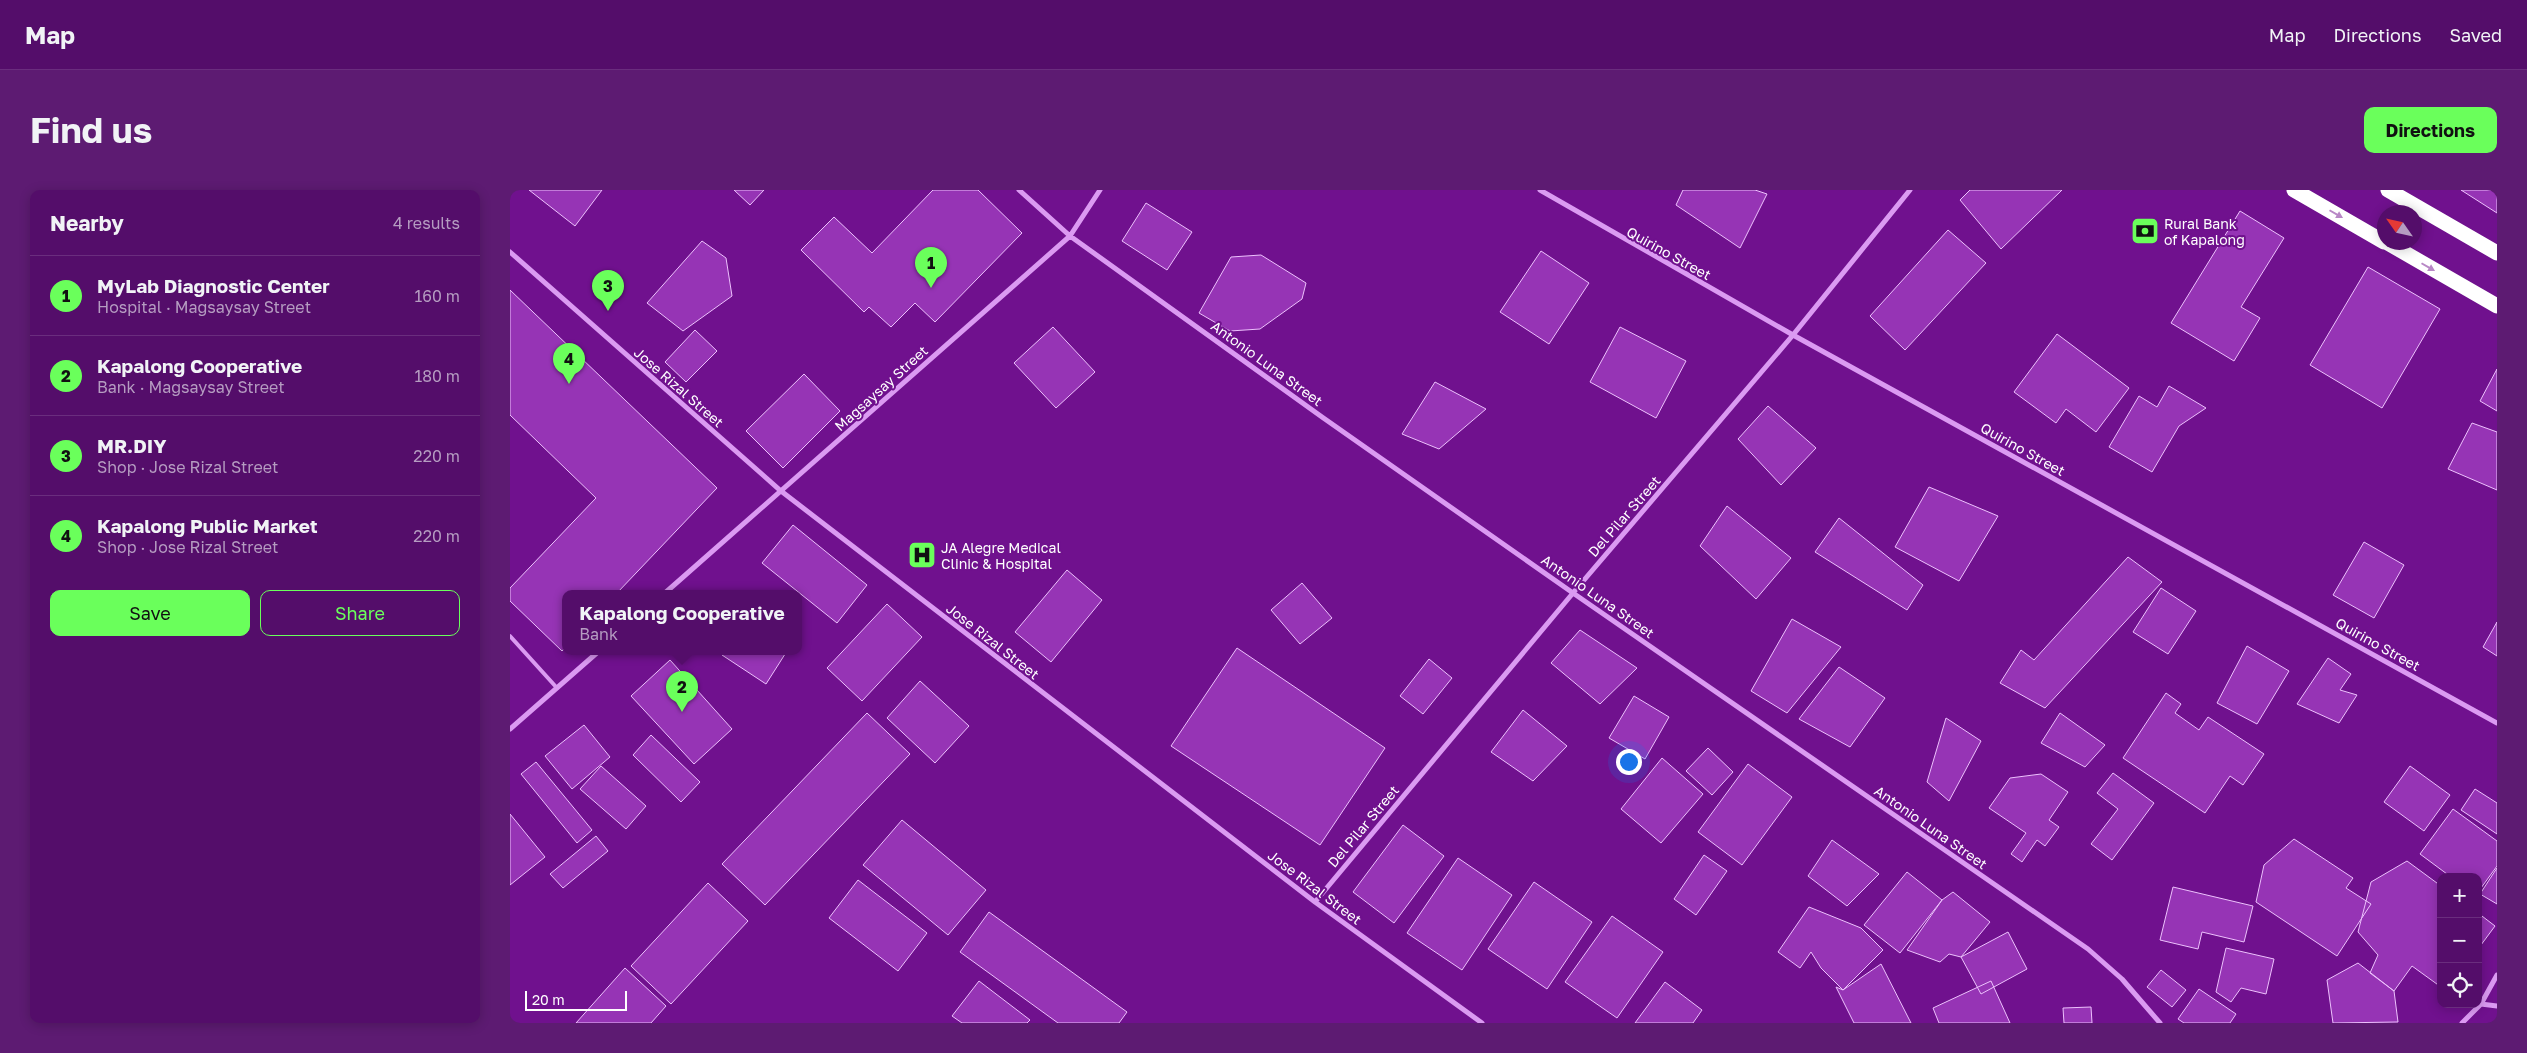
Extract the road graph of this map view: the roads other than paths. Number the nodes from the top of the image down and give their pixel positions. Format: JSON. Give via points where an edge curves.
{"nodes":[{"id":1,"x":1019,"y":190,"type":"edge"},
{"id":2,"x":1100,"y":190,"type":"edge"},
{"id":3,"x":1540,"y":190,"type":"edge"},
{"id":4,"x":1910,"y":190,"type":"edge"},
{"id":5,"x":2294,"y":190,"type":"edge"},
{"id":6,"x":2388,"y":190,"type":"edge"},
{"id":7,"x":1070,"y":236,"type":"junction"},
{"id":8,"x":2377,"y":237,"type":"edge"},
{"id":9,"x":2399,"y":250,"type":"edge"},
{"id":10,"x":510,"y":252,"type":"edge"},
{"id":11,"x":2497,"y":253,"type":"edge"},
{"id":12,"x":2497,"y":306,"type":"edge"},
{"id":13,"x":1793,"y":336,"type":"junction"},
{"id":14,"x":781,"y":491,"type":"junction"},
{"id":15,"x":668,"y":590,"type":"edge"},
{"id":16,"x":1572,"y":593,"type":"junction"},
{"id":17,"x":510,"y":636,"type":"edge"},
{"id":18,"x":594,"y":655,"type":"edge"},
{"id":19,"x":557,"y":688,"type":"junction"},
{"id":20,"x":2497,"y":723,"type":"edge"},
{"id":21,"x":510,"y":729,"type":"edge"},
{"id":22,"x":1315,"y":902,"type":"junction"},
{"id":23,"x":2497,"y":975,"type":"edge"},
{"id":24,"x":2482,"y":1002,"type":"edge"},
{"id":25,"x":2482,"y":1004,"type":"edge"},
{"id":26,"x":2497,"y":1006,"type":"edge"},
{"id":27,"x":2477,"y":1008,"type":"edge"},
{"id":28,"x":1482,"y":1023,"type":"edge"},
{"id":29,"x":2160,"y":1023,"type":"edge"},
{"id":30,"x":2462,"y":1023,"type":"edge"}],
"edges":[{"from":1,"to":7,"type":"street","name":"Antonio Luna Street"},
{"from":2,"to":7,"type":"street","name":"Magsaysay Street"},
{"from":3,"to":13,"type":"street","name":"Quirino Street"},
{"from":4,"to":13,"type":"street","name":"Del Pilar Street"},
{"from":5,"to":8,"type":"highway","one_way":true},
{"from":6,"to":11,"type":"highway"},
{"from":7,"to":14,"type":"street","name":"Magsaysay Street"},
{"from":7,"to":16,"type":"street","name":"Antonio Luna Street"},
{"from":9,"to":12,"type":"highway","one_way":true},
{"from":10,"to":14,"type":"street","name":"Jose Rizal Street"},
{"from":13,"to":16,"type":"street","name":"Del Pilar Street"},
{"from":13,"to":20,"type":"street","name":"Quirino Street"},
{"from":14,"to":15,"type":"street","name":"Magsaysay Street"},
{"from":14,"to":22,"type":"street","name":"Jose Rizal Street"},
{"from":16,"to":22,"type":"street","name":"Del Pilar Street"},
{"from":16,"to":29,"type":"street","name":"Antonio Luna Street","via":[[2088,949],[2122,980]]},
{"from":17,"to":19,"type":"lane"},
{"from":18,"to":19,"type":"street"},
{"from":19,"to":21,"type":"street"},
{"from":22,"to":28,"type":"street","name":"Jose Rizal Street"},
{"from":23,"to":24,"type":"street"},
{"from":25,"to":26,"type":"street"},
{"from":27,"to":30,"type":"street"}]}
